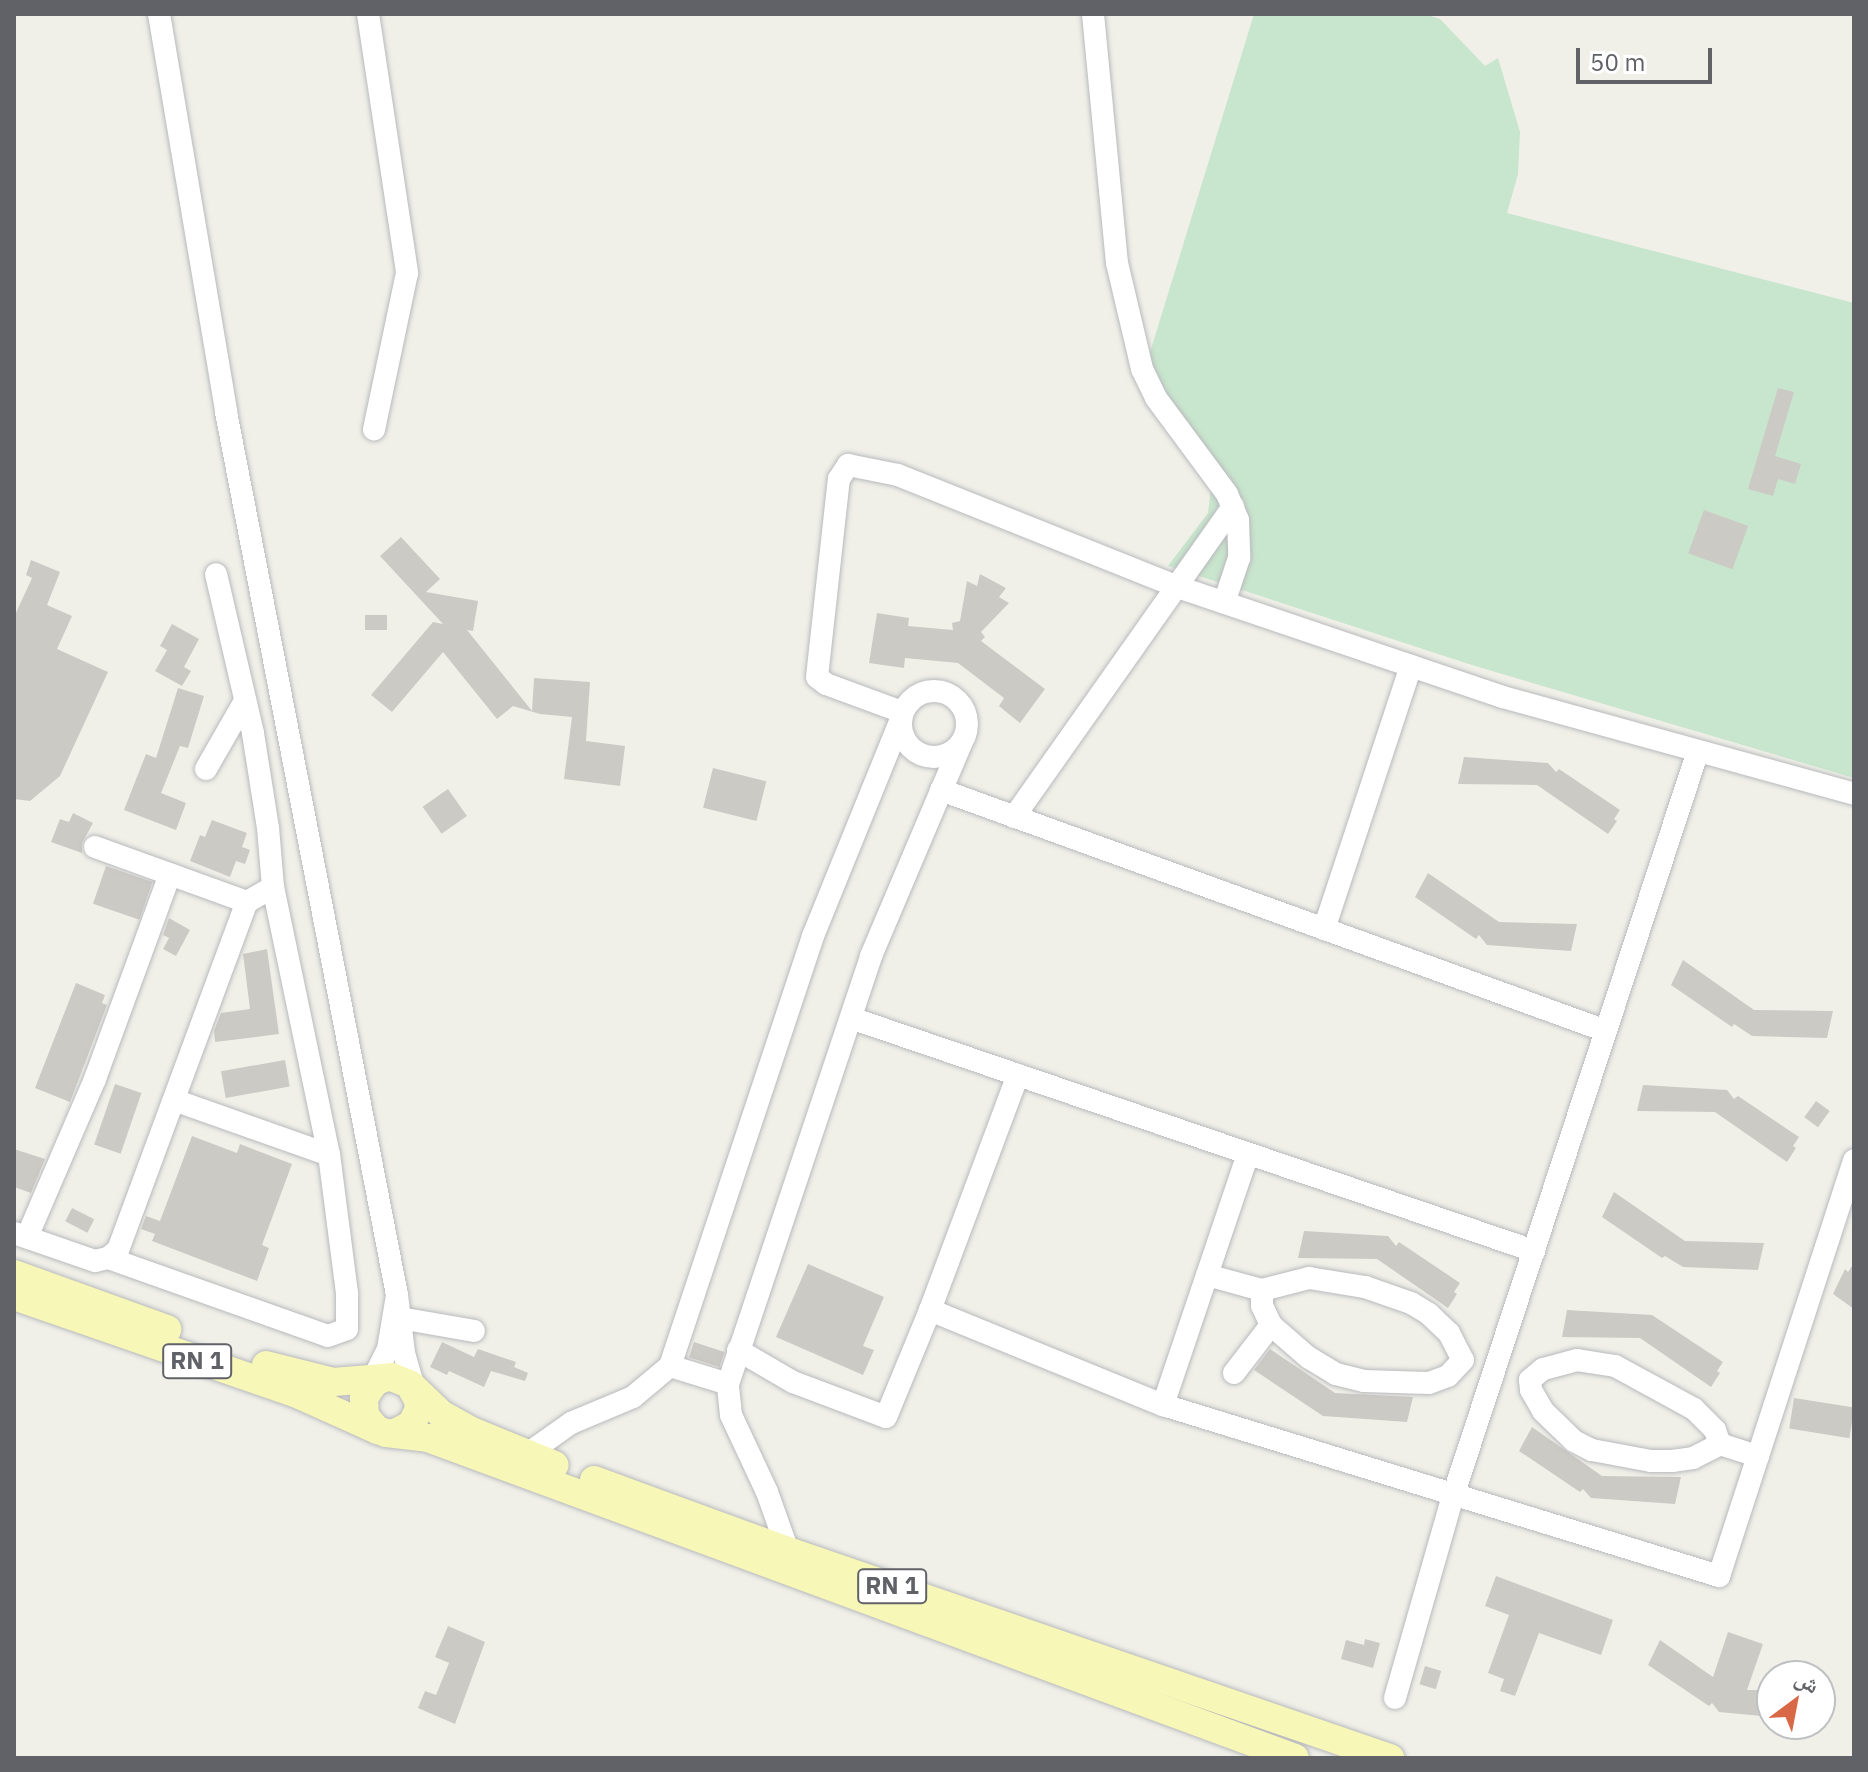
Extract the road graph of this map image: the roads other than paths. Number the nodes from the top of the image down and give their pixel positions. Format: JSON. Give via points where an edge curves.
{"nodes":[{"id":1,"x":159,"y":14,"type":"edge"},
{"id":2,"x":368,"y":14,"type":"edge"},
{"id":3,"x":1093,"y":14,"type":"edge"},
{"id":4,"x":374,"y":430,"type":"dead end"},
{"id":5,"x":1233,"y":507,"type":"junction"},
{"id":6,"x":216,"y":574,"type":"dead end"},
{"id":7,"x":1175,"y":586,"type":"junction"},
{"id":8,"x":1224,"y":603,"type":"junction"},
{"id":9,"x":1411,"y":666,"type":"junction"},
{"id":10,"x":245,"y":701,"type":"junction"},
{"id":11,"x":902,"y":715,"type":"junction"},
{"id":12,"x":961,"y":744,"type":"junction"},
{"id":13,"x":1698,"y":751,"type":"junction"},
{"id":14,"x":206,"y":769,"type":"dead end"},
{"id":15,"x":941,"y":790,"type":"junction"},
{"id":16,"x":1854,"y":794,"type":"edge"},
{"id":17,"x":1014,"y":817,"type":"junction"},
{"id":18,"x":95,"y":847,"type":"dead end"},
{"id":19,"x":170,"y":874,"type":"junction"},
{"id":20,"x":273,"y":887,"type":"junction"},
{"id":21,"x":247,"y":902,"type":"junction"},
{"id":22,"x":1324,"y":929,"type":"junction"},
{"id":23,"x":851,"y":1018,"type":"junction"},
{"id":24,"x":1606,"y":1031,"type":"junction"},
{"id":25,"x":1018,"y":1075,"type":"junction"},
{"id":26,"x":174,"y":1100,"type":"junction"},
{"id":27,"x":1248,"y":1154,"type":"junction"},
{"id":28,"x":329,"y":1155,"type":"junction"},
{"id":29,"x":1854,"y":1160,"type":"edge"},
{"id":30,"x":20,"y":1235,"type":"edge"},
{"id":31,"x":1534,"y":1251,"type":"junction"},
{"id":32,"x":108,"y":1258,"type":"junction"},
{"id":33,"x":14,"y":1274,"type":"edge"},
{"id":34,"x":1207,"y":1275,"type":"junction"},
{"id":35,"x":1262,"y":1290,"type":"junction"},
{"id":36,"x":14,"y":1296,"type":"edge"},
{"id":37,"x":930,"y":1310,"type":"junction"},
{"id":38,"x":397,"y":1318,"type":"junction"},
{"id":39,"x":1271,"y":1325,"type":"junction"},
{"id":40,"x":474,"y":1331,"type":"dead end"},
{"id":41,"x":738,"y":1350,"type":"junction"},
{"id":42,"x":1463,"y":1360,"type":"junction"},
{"id":43,"x":670,"y":1366,"type":"junction"},
{"id":44,"x":1495,"y":1370,"type":"junction"},
{"id":45,"x":1234,"y":1373,"type":"dead end"},
{"id":46,"x":1530,"y":1380,"type":"junction"},
{"id":47,"x":728,"y":1384,"type":"junction"},
{"id":48,"x":393,"y":1385,"type":"junction"},
{"id":49,"x":1163,"y":1405,"type":"junction"},
{"id":50,"x":386,"y":1431,"type":"junction"},
{"id":51,"x":1720,"y":1444,"type":"junction"},
{"id":52,"x":526,"y":1455,"type":"junction"},
{"id":53,"x":1758,"y":1456,"type":"junction"},
{"id":54,"x":1453,"y":1496,"type":"junction"},
{"id":55,"x":788,"y":1551,"type":"junction"},
{"id":56,"x":1395,"y":1698,"type":"dead end"},
{"id":57,"x":1295,"y":1758,"type":"edge"},
{"id":58,"x":1390,"y":1758,"type":"edge"}],
"edges":[{"from":1,"to":38,"type":"street","via":[[226,412],[397,1295]]},
{"from":2,"to":4,"type":"street","via":[[407,273]]},
{"from":3,"to":5,"type":"street","via":[[1117,263],[1142,369],[1156,398]]},
{"from":5,"to":7,"type":"street"},
{"from":5,"to":8,"type":"street","via":[[1239,558]]},
{"from":6,"to":10,"type":"street"},
{"from":7,"to":8,"type":"street"},
{"from":7,"to":11,"type":"street","via":[[898,475],[848,465],[839,479],[817,677]]},
{"from":7,"to":17,"type":"street"},
{"from":8,"to":9,"type":"street"},
{"from":9,"to":13,"type":"street"},
{"from":9,"to":22,"type":"street"},
{"from":10,"to":14,"type":"street"},
{"from":10,"to":20,"type":"street"},
{"from":11,"to":12,"type":"street","via":[[904,740],[921,755],[943,756]]},
{"from":11,"to":12,"type":"street","via":[[923,692],[953,697],[967,724]]},
{"from":11,"to":43,"type":"street","via":[[813,936]]},
{"from":12,"to":15,"type":"street"},
{"from":13,"to":16,"type":"street"},
{"from":13,"to":24,"type":"street"},
{"from":15,"to":17,"type":"street"},
{"from":15,"to":23,"type":"street","via":[[871,956]]},
{"from":17,"to":22,"type":"street"},
{"from":18,"to":19,"type":"street"},
{"from":19,"to":21,"type":"street"},
{"from":19,"to":30,"type":"street","via":[[95,1079]]},
{"from":20,"to":21,"type":"street"},
{"from":20,"to":28,"type":"street"},
{"from":21,"to":26,"type":"street"},
{"from":22,"to":24,"type":"street"},
{"from":23,"to":25,"type":"street"},
{"from":23,"to":41,"type":"street"},
{"from":24,"to":31,"type":"street"},
{"from":25,"to":27,"type":"street"},
{"from":25,"to":37,"type":"street"},
{"from":26,"to":28,"type":"street"},
{"from":26,"to":32,"type":"street","via":[[118,1250]]},
{"from":27,"to":31,"type":"street"},
{"from":27,"to":34,"type":"street"},
{"from":28,"to":32,"type":"street","via":[[347,1293],[344,1333],[328,1336]]},
{"from":29,"to":53,"type":"street"},
{"from":30,"to":32,"type":"street","via":[[95,1261]]},
{"from":31,"to":44,"type":"street"},
{"from":33,"to":48,"type":"main road","number":"RN 1","via":[[281,1371],[333,1382]]},
{"from":34,"to":35,"type":"street"},
{"from":34,"to":49,"type":"street"},
{"from":35,"to":39,"type":"street"},
{"from":35,"to":42,"type":"street","via":[[1309,1278],[1388,1295],[1429,1314],[1449,1333]]},
{"from":36,"to":50,"type":"main road","number":"RN 1","via":[[297,1394]]},
{"from":37,"to":41,"type":"street","via":[[886,1417],[793,1382]]},
{"from":37,"to":49,"type":"street"},
{"from":38,"to":40,"type":"street"},
{"from":38,"to":48,"type":"street"},
{"from":38,"to":48,"type":"street","via":[[388,1349]]},
{"from":39,"to":42,"type":"street","via":[[1309,1358],[1336,1374],[1364,1381],[1429,1383],[1448,1376]]},
{"from":39,"to":45,"type":"street"},
{"from":41,"to":47,"type":"street"},
{"from":42,"to":44,"type":"street"},
{"from":43,"to":47,"type":"street"},
{"from":43,"to":52,"type":"street","via":[[633,1397],[571,1423]]},
{"from":44,"to":46,"type":"street"},
{"from":44,"to":54,"type":"street"},
{"from":46,"to":51,"type":"street","via":[[1543,1369],[1577,1360],[1615,1366],[1694,1409],[1715,1430]]},
{"from":46,"to":51,"type":"street","via":[[1543,1411],[1574,1441],[1592,1450],[1672,1461],[1693,1458]]},
{"from":47,"to":55,"type":"street","via":[[731,1415]]},
{"from":48,"to":50,"type":"main road","via":[[364,1398],[365,1416]]},
{"from":48,"to":50,"type":"main road","via":[[419,1409],[411,1425]]},
{"from":48,"to":52,"type":"main road","number":"RN 1"},
{"from":49,"to":54,"type":"street"},
{"from":50,"to":57,"type":"main road","number":"RN 1","via":[[428,1438]]},
{"from":51,"to":53,"type":"street"},
{"from":52,"to":55,"type":"main road","number":"RN 1"},
{"from":53,"to":54,"type":"street","via":[[1719,1576]]},
{"from":54,"to":56,"type":"street"},
{"from":55,"to":58,"type":"main road","number":"RN 1"}]}
